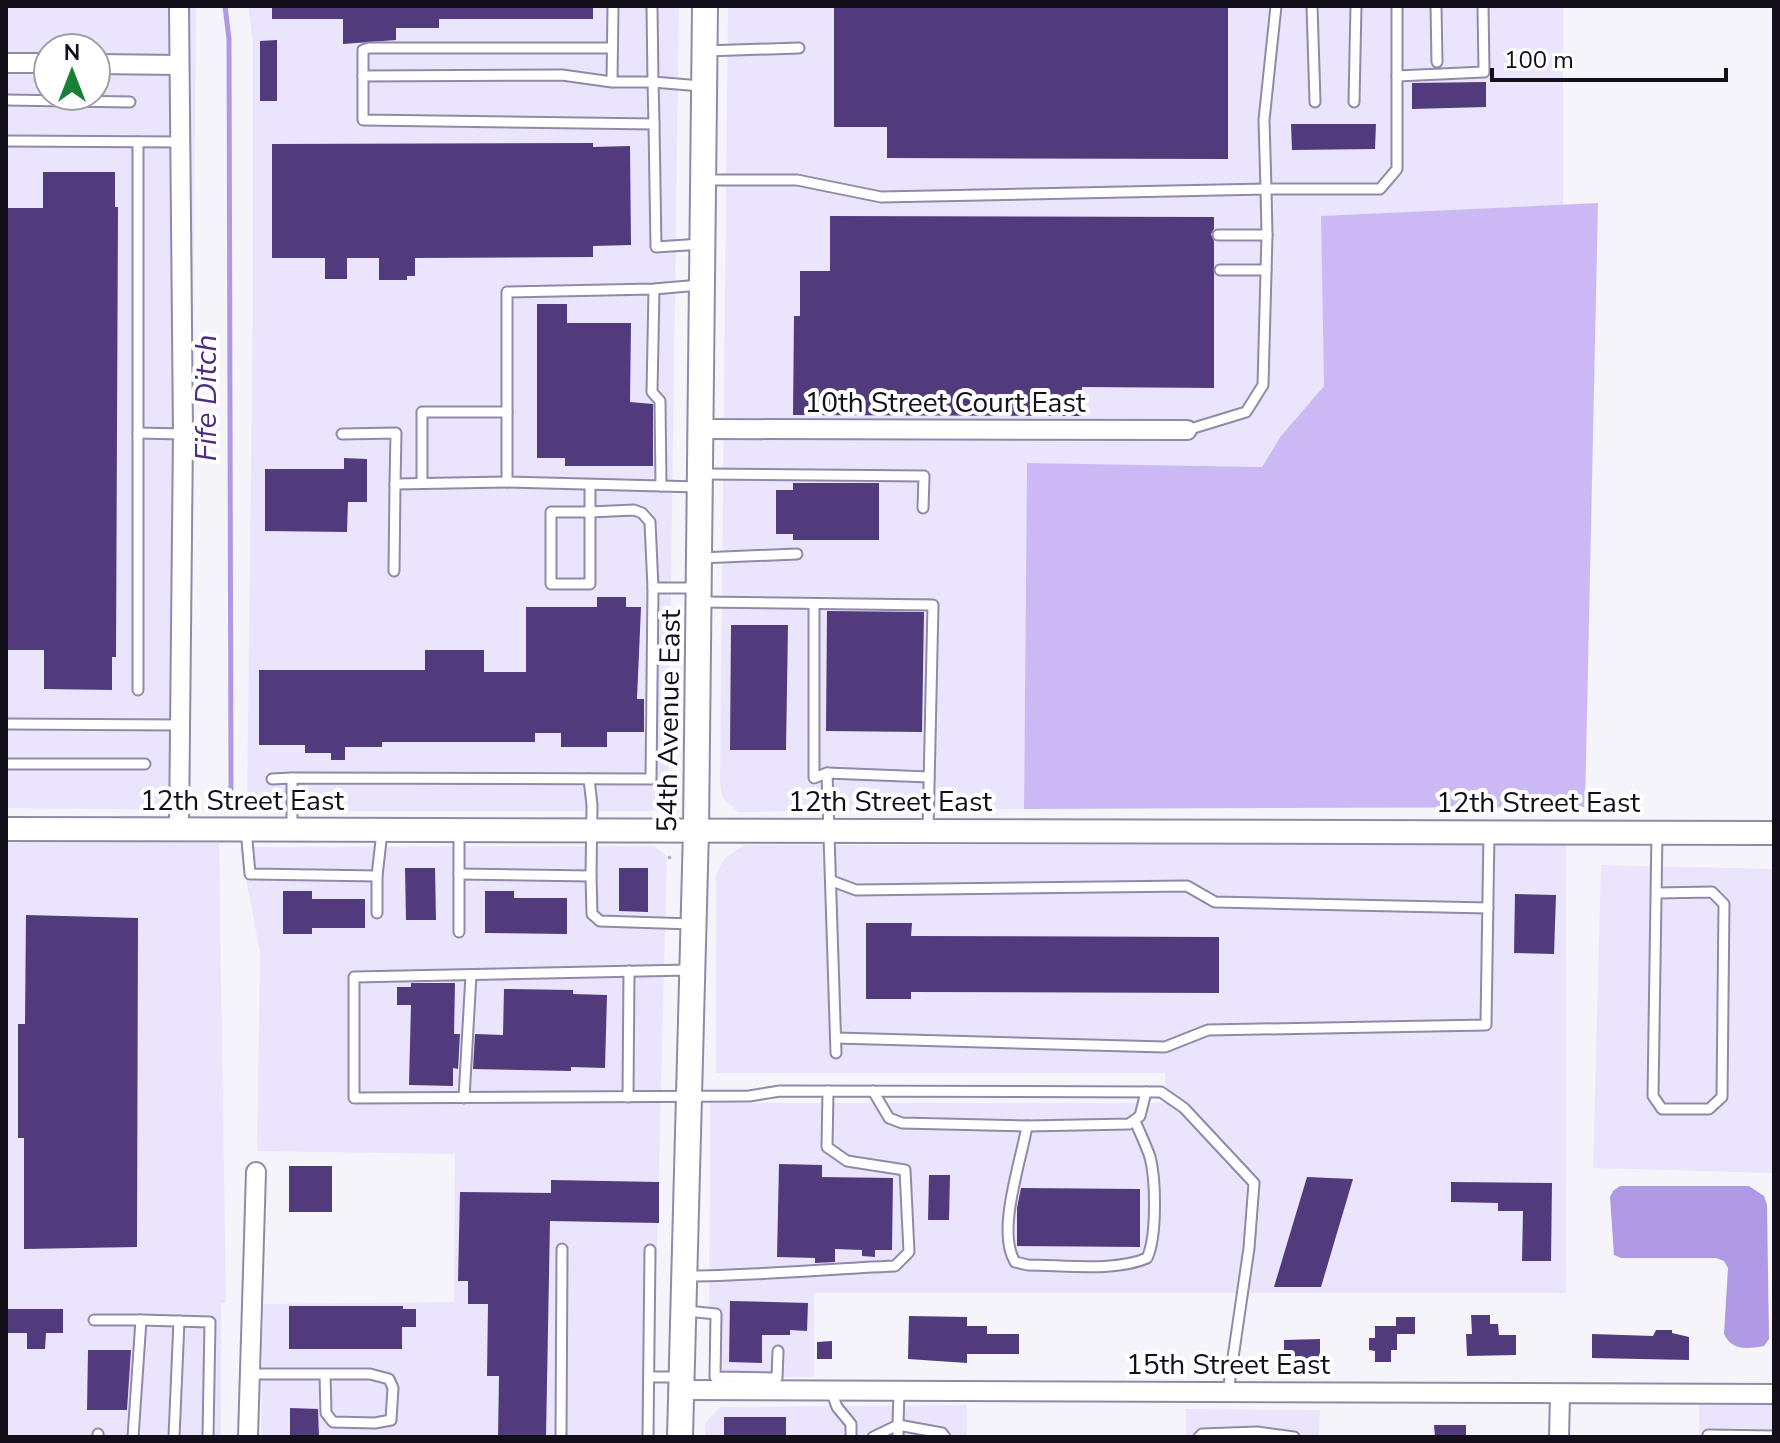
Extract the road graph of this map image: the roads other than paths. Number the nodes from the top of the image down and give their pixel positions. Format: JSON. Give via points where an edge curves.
{"nodes":[{"id":1,"x":179,"y":6,"type":"edge"},
{"id":2,"x":613,"y":6,"type":"edge"},
{"id":3,"x":652,"y":6,"type":"edge"},
{"id":4,"x":705,"y":6,"type":"edge"},
{"id":5,"x":1276,"y":6,"type":"edge"},
{"id":6,"x":1312,"y":6,"type":"edge"},
{"id":7,"x":1356,"y":6,"type":"edge"},
{"id":8,"x":1397,"y":6,"type":"edge"},
{"id":9,"x":1436,"y":6,"type":"edge"},
{"id":10,"x":1483,"y":6,"type":"edge"},
{"id":11,"x":612,"y":48,"type":"junction"},
{"id":12,"x":799,"y":48,"type":"dead end"},
{"id":13,"x":705,"y":51,"type":"junction"},
{"id":14,"x":1437,"y":62,"type":"dead end"},
{"id":15,"x":6,"y":63,"type":"edge"},
{"id":16,"x":32,"y":63,"type":"edge"},
{"id":17,"x":112,"y":64,"type":"edge"},
{"id":18,"x":179,"y":65,"type":"junction"},
{"id":19,"x":6,"y":72,"type":"edge"},
{"id":20,"x":363,"y":76,"type":"junction"},
{"id":21,"x":1397,"y":76,"type":"junction"},
{"id":22,"x":612,"y":82,"type":"junction"},
{"id":23,"x":653,"y":82,"type":"junction"},
{"id":24,"x":705,"y":87,"type":"junction"},
{"id":25,"x":6,"y":100,"type":"edge"},
{"id":26,"x":130,"y":102,"type":"dead end"},
{"id":27,"x":1315,"y":102,"type":"dead end"},
{"id":28,"x":1354,"y":102,"type":"dead end"},
{"id":29,"x":654,"y":124,"type":"junction"},
{"id":30,"x":6,"y":141,"type":"edge"},
{"id":31,"x":138,"y":142,"type":"junction"},
{"id":32,"x":182,"y":142,"type":"junction"},
{"id":33,"x":704,"y":180,"type":"junction"},
{"id":34,"x":1266,"y":189,"type":"junction"},
{"id":35,"x":1218,"y":235,"type":"dead end"},
{"id":36,"x":1267,"y":235,"type":"junction"},
{"id":37,"x":703,"y":244,"type":"junction"},
{"id":38,"x":1220,"y":270,"type":"dead end"},
{"id":39,"x":1266,"y":270,"type":"junction"},
{"id":40,"x":703,"y":285,"type":"junction"},
{"id":41,"x":654,"y":289,"type":"junction"},
{"id":42,"x":507,"y":412,"type":"junction"},
{"id":43,"x":702,"y":429,"type":"junction"},
{"id":44,"x":1187,"y":430,"type":"joint"},
{"id":45,"x":138,"y":433,"type":"junction"},
{"id":46,"x":183,"y":434,"type":"junction"},
{"id":47,"x":342,"y":434,"type":"dead end"},
{"id":48,"x":701,"y":480,"type":"junction"},
{"id":49,"x":507,"y":482,"type":"junction"},
{"id":50,"x":422,"y":483,"type":"junction"},
{"id":51,"x":395,"y":484,"type":"junction"},
{"id":52,"x":590,"y":485,"type":"junction"},
{"id":53,"x":661,"y":486,"type":"junction"},
{"id":54,"x":923,"y":508,"type":"dead end"},
{"id":55,"x":590,"y":512,"type":"junction"},
{"id":56,"x":797,"y":554,"type":"dead end"},
{"id":57,"x":700,"y":558,"type":"junction"},
{"id":58,"x":394,"y":571,"type":"dead end"},
{"id":59,"x":653,"y":588,"type":"junction"},
{"id":60,"x":700,"y":595,"type":"junction"},
{"id":61,"x":814,"y":604,"type":"junction"},
{"id":62,"x":138,"y":690,"type":"dead end"},
{"id":63,"x":6,"y":724,"type":"edge"},
{"id":64,"x":179,"y":725,"type":"junction"},
{"id":65,"x":6,"y":764,"type":"edge"},
{"id":66,"x":145,"y":764,"type":"dead end"},
{"id":67,"x":827,"y":773,"type":"junction"},
{"id":68,"x":929,"y":777,"type":"junction"},
{"id":69,"x":292,"y":778,"type":"junction"},
{"id":70,"x":272,"y":779,"type":"dead end"},
{"id":71,"x":589,"y":779,"type":"junction"},
{"id":72,"x":6,"y":829,"type":"edge"},
{"id":73,"x":246,"y":829,"type":"junction"},
{"id":74,"x":292,"y":829,"type":"junction"},
{"id":75,"x":382,"y":829,"type":"junction"},
{"id":76,"x":459,"y":829,"type":"junction"},
{"id":77,"x":591,"y":829,"type":"junction"},
{"id":78,"x":179,"y":830,"type":"junction"},
{"id":79,"x":696,"y":830,"type":"junction"},
{"id":80,"x":928,"y":830,"type":"junction"},
{"id":81,"x":827,"y":831,"type":"junction"},
{"id":82,"x":1489,"y":832,"type":"junction"},
{"id":83,"x":1657,"y":832,"type":"junction"},
{"id":84,"x":1774,"y":833,"type":"edge"},
{"id":85,"x":459,"y":874,"type":"junction"},
{"id":86,"x":377,"y":876,"type":"junction"},
{"id":87,"x":591,"y":876,"type":"junction"},
{"id":88,"x":832,"y":881,"type":"junction"},
{"id":89,"x":1657,"y":893,"type":"junction"},
{"id":90,"x":1488,"y":908,"type":"junction"},
{"id":91,"x":377,"y":913,"type":"dead end"},
{"id":92,"x":694,"y":924,"type":"junction"},
{"id":93,"x":459,"y":932,"type":"dead end"},
{"id":94,"x":693,"y":970,"type":"junction"},
{"id":95,"x":629,"y":971,"type":"junction"},
{"id":96,"x":471,"y":975,"type":"junction"},
{"id":97,"x":836,"y":1038,"type":"junction"},
{"id":98,"x":836,"y":1053,"type":"dead end"},
{"id":99,"x":828,"y":1091,"type":"junction"},
{"id":100,"x":873,"y":1091,"type":"junction"},
{"id":101,"x":1146,"y":1092,"type":"junction"},
{"id":102,"x":628,"y":1097,"type":"junction"},
{"id":103,"x":689,"y":1097,"type":"junction"},
{"id":104,"x":464,"y":1098,"type":"junction"},
{"id":105,"x":1135,"y":1121,"type":"junction"},
{"id":106,"x":1027,"y":1126,"type":"junction"},
{"id":107,"x":256,"y":1172,"type":"dead end"},
{"id":108,"x":562,"y":1249,"type":"dead end"},
{"id":109,"x":650,"y":1250,"type":"dead end"},
{"id":110,"x":684,"y":1276,"type":"junction"},
{"id":111,"x":683,"y":1310,"type":"junction"},
{"id":112,"x":94,"y":1320,"type":"dead end"},
{"id":113,"x":141,"y":1320,"type":"junction"},
{"id":114,"x":179,"y":1321,"type":"junction"},
{"id":115,"x":778,"y":1351,"type":"dead end"},
{"id":116,"x":250,"y":1374,"type":"junction"},
{"id":117,"x":325,"y":1374,"type":"junction"},
{"id":118,"x":649,"y":1377,"type":"junction"},
{"id":119,"x":681,"y":1384,"type":"junction"},
{"id":120,"x":777,"y":1384,"type":"junction"},
{"id":121,"x":831,"y":1391,"type":"junction"},
{"id":122,"x":899,"y":1391,"type":"junction"},
{"id":123,"x":1227,"y":1392,"type":"junction"},
{"id":124,"x":1560,"y":1394,"type":"junction"},
{"id":125,"x":1774,"y":1394,"type":"edge"},
{"id":126,"x":898,"y":1425,"type":"junction"},
{"id":127,"x":1774,"y":1436,"type":"edge"},
{"id":128,"x":133,"y":1437,"type":"edge"},
{"id":129,"x":174,"y":1437,"type":"edge"},
{"id":130,"x":208,"y":1437,"type":"edge"},
{"id":131,"x":248,"y":1437,"type":"edge"},
{"id":132,"x":561,"y":1437,"type":"edge"},
{"id":133,"x":648,"y":1437,"type":"edge"},
{"id":134,"x":680,"y":1437,"type":"edge"},
{"id":135,"x":851,"y":1437,"type":"edge"},
{"id":136,"x":873,"y":1437,"type":"edge"},
{"id":137,"x":898,"y":1437,"type":"edge"},
{"id":138,"x":945,"y":1437,"type":"edge"},
{"id":139,"x":1199,"y":1437,"type":"edge"},
{"id":140,"x":1294,"y":1437,"type":"edge"},
{"id":141,"x":1559,"y":1437,"type":"edge"},
{"id":142,"x":1708,"y":1437,"type":"edge"}],
"edges":[{"from":1,"to":18,"type":"street"},
{"from":2,"to":11,"type":"lane"},
{"from":3,"to":23,"type":"lane"},
{"from":4,"to":13,"type":"main road","name":"54th Avenue East"},
{"from":5,"to":34,"type":"lane","via":[[1264,120]]},
{"from":6,"to":27,"type":"lane"},
{"from":7,"to":28,"type":"lane"},
{"from":8,"to":21,"type":"lane"},
{"from":9,"to":14,"type":"lane"},
{"from":10,"to":21,"type":"lane","via":[[1484,72]]},
{"from":11,"to":20,"type":"lane","via":[[369,48],[363,50]]},
{"from":11,"to":22,"type":"lane"},
{"from":12,"to":13,"type":"lane"},
{"from":13,"to":24,"type":"main road","name":"54th Avenue East"},
{"from":15,"to":16,"type":"street"},
{"from":15,"to":19,"type":"lane"},
{"from":17,"to":18,"type":"street"},
{"from":18,"to":32,"type":"street"},
{"from":20,"to":22,"type":"lane","via":[[562,75]]},
{"from":20,"to":29,"type":"lane","via":[[363,120]]},
{"from":21,"to":34,"type":"lane","via":[[1397,169],[1380,189]]},
{"from":22,"to":23,"type":"lane"},
{"from":23,"to":24,"type":"lane"},
{"from":23,"to":29,"type":"lane"},
{"from":24,"to":33,"type":"main road","name":"54th Avenue East"},
{"from":25,"to":26,"type":"lane"},
{"from":29,"to":37,"type":"lane","via":[[656,247]]},
{"from":30,"to":31,"type":"lane"},
{"from":31,"to":32,"type":"lane"},
{"from":31,"to":45,"type":"lane"},
{"from":32,"to":46,"type":"street"},
{"from":33,"to":34,"type":"lane","via":[[797,180],[881,197]]},
{"from":33,"to":37,"type":"main road","name":"54th Avenue East"},
{"from":34,"to":36,"type":"lane"},
{"from":35,"to":36,"type":"lane"},
{"from":36,"to":39,"type":"lane"},
{"from":37,"to":40,"type":"main road","name":"54th Avenue East"},
{"from":38,"to":39,"type":"lane"},
{"from":39,"to":44,"type":"lane","via":[[1263,385],[1246,412]]},
{"from":40,"to":41,"type":"lane"},
{"from":40,"to":43,"type":"main road","name":"54th Avenue East"},
{"from":41,"to":42,"type":"lane","via":[[507,292]]},
{"from":41,"to":53,"type":"lane","via":[[652,392],[660,401]]},
{"from":42,"to":49,"type":"lane"},
{"from":42,"to":50,"type":"lane","via":[[422,412]]},
{"from":43,"to":44,"type":"street","name":"10th Street Court East"},
{"from":43,"to":48,"type":"main road","name":"54th Avenue East"},
{"from":45,"to":46,"type":"lane"},
{"from":45,"to":62,"type":"lane"},
{"from":46,"to":64,"type":"street"},
{"from":47,"to":51,"type":"lane","via":[[396,433]]},
{"from":48,"to":53,"type":"lane"},
{"from":48,"to":54,"type":"lane","via":[[924,476]]},
{"from":48,"to":57,"type":"main road","name":"54th Avenue East"},
{"from":49,"to":50,"type":"lane"},
{"from":49,"to":52,"type":"lane"},
{"from":50,"to":51,"type":"lane"},
{"from":51,"to":58,"type":"lane"},
{"from":52,"to":53,"type":"lane"},
{"from":52,"to":55,"type":"lane"},
{"from":55,"to":55,"type":"lane","via":[[590,584],[551,584],[551,512]]},
{"from":55,"to":59,"type":"lane","via":[[634,510],[650,522]]},
{"from":56,"to":57,"type":"lane"},
{"from":57,"to":60,"type":"main road","name":"54th Avenue East"},
{"from":59,"to":60,"type":"lane"},
{"from":59,"to":71,"type":"lane","via":[[651,779]]},
{"from":60,"to":61,"type":"lane"},
{"from":60,"to":79,"type":"main road","name":"54th Avenue East"},
{"from":61,"to":67,"type":"lane","via":[[814,778]]},
{"from":61,"to":68,"type":"lane","via":[[933,605]]},
{"from":63,"to":64,"type":"lane"},
{"from":64,"to":78,"type":"street"},
{"from":65,"to":66,"type":"lane"},
{"from":67,"to":68,"type":"lane"},
{"from":67,"to":81,"type":"lane"},
{"from":68,"to":80,"type":"lane"},
{"from":69,"to":70,"type":"lane"},
{"from":69,"to":71,"type":"lane"},
{"from":69,"to":74,"type":"lane"},
{"from":71,"to":77,"type":"lane"},
{"from":72,"to":78,"type":"street","name":"12th Street East"},
{"from":73,"to":74,"type":"street","name":"12th Street East"},
{"from":73,"to":78,"type":"street","name":"12th Street East"},
{"from":73,"to":86,"type":"lane","via":[[250,874]]},
{"from":74,"to":75,"type":"street","name":"12th Street East"},
{"from":75,"to":76,"type":"street","name":"12th Street East"},
{"from":75,"to":86,"type":"lane"},
{"from":76,"to":77,"type":"street","name":"12th Street East"},
{"from":76,"to":85,"type":"lane"},
{"from":77,"to":79,"type":"street","name":"12th Street East"},
{"from":77,"to":87,"type":"lane"},
{"from":79,"to":81,"type":"street","name":"12th Street East"},
{"from":79,"to":92,"type":"main road","name":"54th Avenue East"},
{"from":80,"to":81,"type":"street","name":"12th Street East"},
{"from":80,"to":82,"type":"street","name":"12th Street East"},
{"from":81,"to":88,"type":"lane"},
{"from":82,"to":83,"type":"street","name":"12th Street East"},
{"from":82,"to":90,"type":"lane"},
{"from":83,"to":84,"type":"street","name":"12th Street East"},
{"from":83,"to":89,"type":"lane"},
{"from":85,"to":87,"type":"lane"},
{"from":85,"to":93,"type":"lane"},
{"from":86,"to":91,"type":"lane"},
{"from":87,"to":92,"type":"lane","via":[[592,914],[600,921]]},
{"from":88,"to":90,"type":"lane","via":[[856,890],[1187,886],[1215,902]]},
{"from":88,"to":97,"type":"lane"},
{"from":89,"to":89,"type":"lane","via":[[1653,1096],[1662,1109],[1709,1109],[1722,1097],[1724,904],[1712,892]]},
{"from":90,"to":97,"type":"lane","via":[[1486,1025],[1208,1030],[1165,1047]]},
{"from":92,"to":94,"type":"main road","name":"54th Avenue East"},
{"from":94,"to":95,"type":"lane"},
{"from":94,"to":103,"type":"main road","name":"54th Avenue East"},
{"from":95,"to":96,"type":"lane"},
{"from":95,"to":102,"type":"lane"},
{"from":96,"to":104,"type":"lane"},
{"from":96,"to":104,"type":"lane","via":[[354,977],[354,1098]]},
{"from":97,"to":98,"type":"lane"},
{"from":99,"to":100,"type":"lane"},
{"from":99,"to":103,"type":"lane"},
{"from":99,"to":110,"type":"lane","via":[[827,1147],[847,1161],[905,1170],[909,1252],[895,1266]]},
{"from":100,"to":101,"type":"lane"},
{"from":100,"to":106,"type":"lane","via":[[889,1118],[902,1123]]},
{"from":101,"to":105,"type":"lane"},
{"from":101,"to":123,"type":"lane","via":[[1161,1092],[1184,1108],[1254,1183]]},
{"from":102,"to":103,"type":"lane"},
{"from":102,"to":104,"type":"lane"},
{"from":103,"to":110,"type":"main road","name":"54th Avenue East"},
{"from":105,"to":106,"type":"lane"},
{"from":105,"to":106,"type":"lane","via":[[1151,1159],[1151,1249],[1137,1263],[1119,1265],[1015,1262],[1009,1252],[1009,1209]]},
{"from":107,"to":116,"type":"street"},
{"from":108,"to":132,"type":"lane"},
{"from":109,"to":118,"type":"lane"},
{"from":110,"to":111,"type":"main road","name":"54th Avenue East"},
{"from":111,"to":119,"type":"main road","name":"54th Avenue East"},
{"from":111,"to":120,"type":"lane","via":[[716,1314],[715,1377]]},
{"from":112,"to":113,"type":"lane"},
{"from":113,"to":114,"type":"lane"},
{"from":113,"to":128,"type":"lane"},
{"from":114,"to":129,"type":"lane"},
{"from":114,"to":130,"type":"lane","via":[[210,1322]]},
{"from":115,"to":120,"type":"lane"},
{"from":116,"to":117,"type":"lane"},
{"from":116,"to":131,"type":"street"},
{"from":117,"to":117,"type":"lane","via":[[389,1379],[391,1420],[333,1422],[326,1413]]},
{"from":118,"to":119,"type":"lane"},
{"from":118,"to":133,"type":"lane"},
{"from":119,"to":120,"type":"street","name":"15th Street East"},
{"from":119,"to":134,"type":"main road","name":"54th Avenue East"},
{"from":120,"to":121,"type":"street","name":"15th Street East"},
{"from":121,"to":122,"type":"street","name":"15th Street East"},
{"from":121,"to":135,"type":"lane","via":[[851,1424]]},
{"from":122,"to":123,"type":"street","name":"15th Street East"},
{"from":122,"to":126,"type":"lane"},
{"from":123,"to":124,"type":"street","name":"15th Street East"},
{"from":124,"to":125,"type":"street","name":"15th Street East"},
{"from":124,"to":141,"type":"street"},
{"from":126,"to":136,"type":"lane"},
{"from":126,"to":137,"type":"lane"},
{"from":126,"to":138,"type":"lane"},
{"from":127,"to":142,"type":"lane"},
{"from":139,"to":140,"type":"lane","via":[[1257,1432]]}]}
